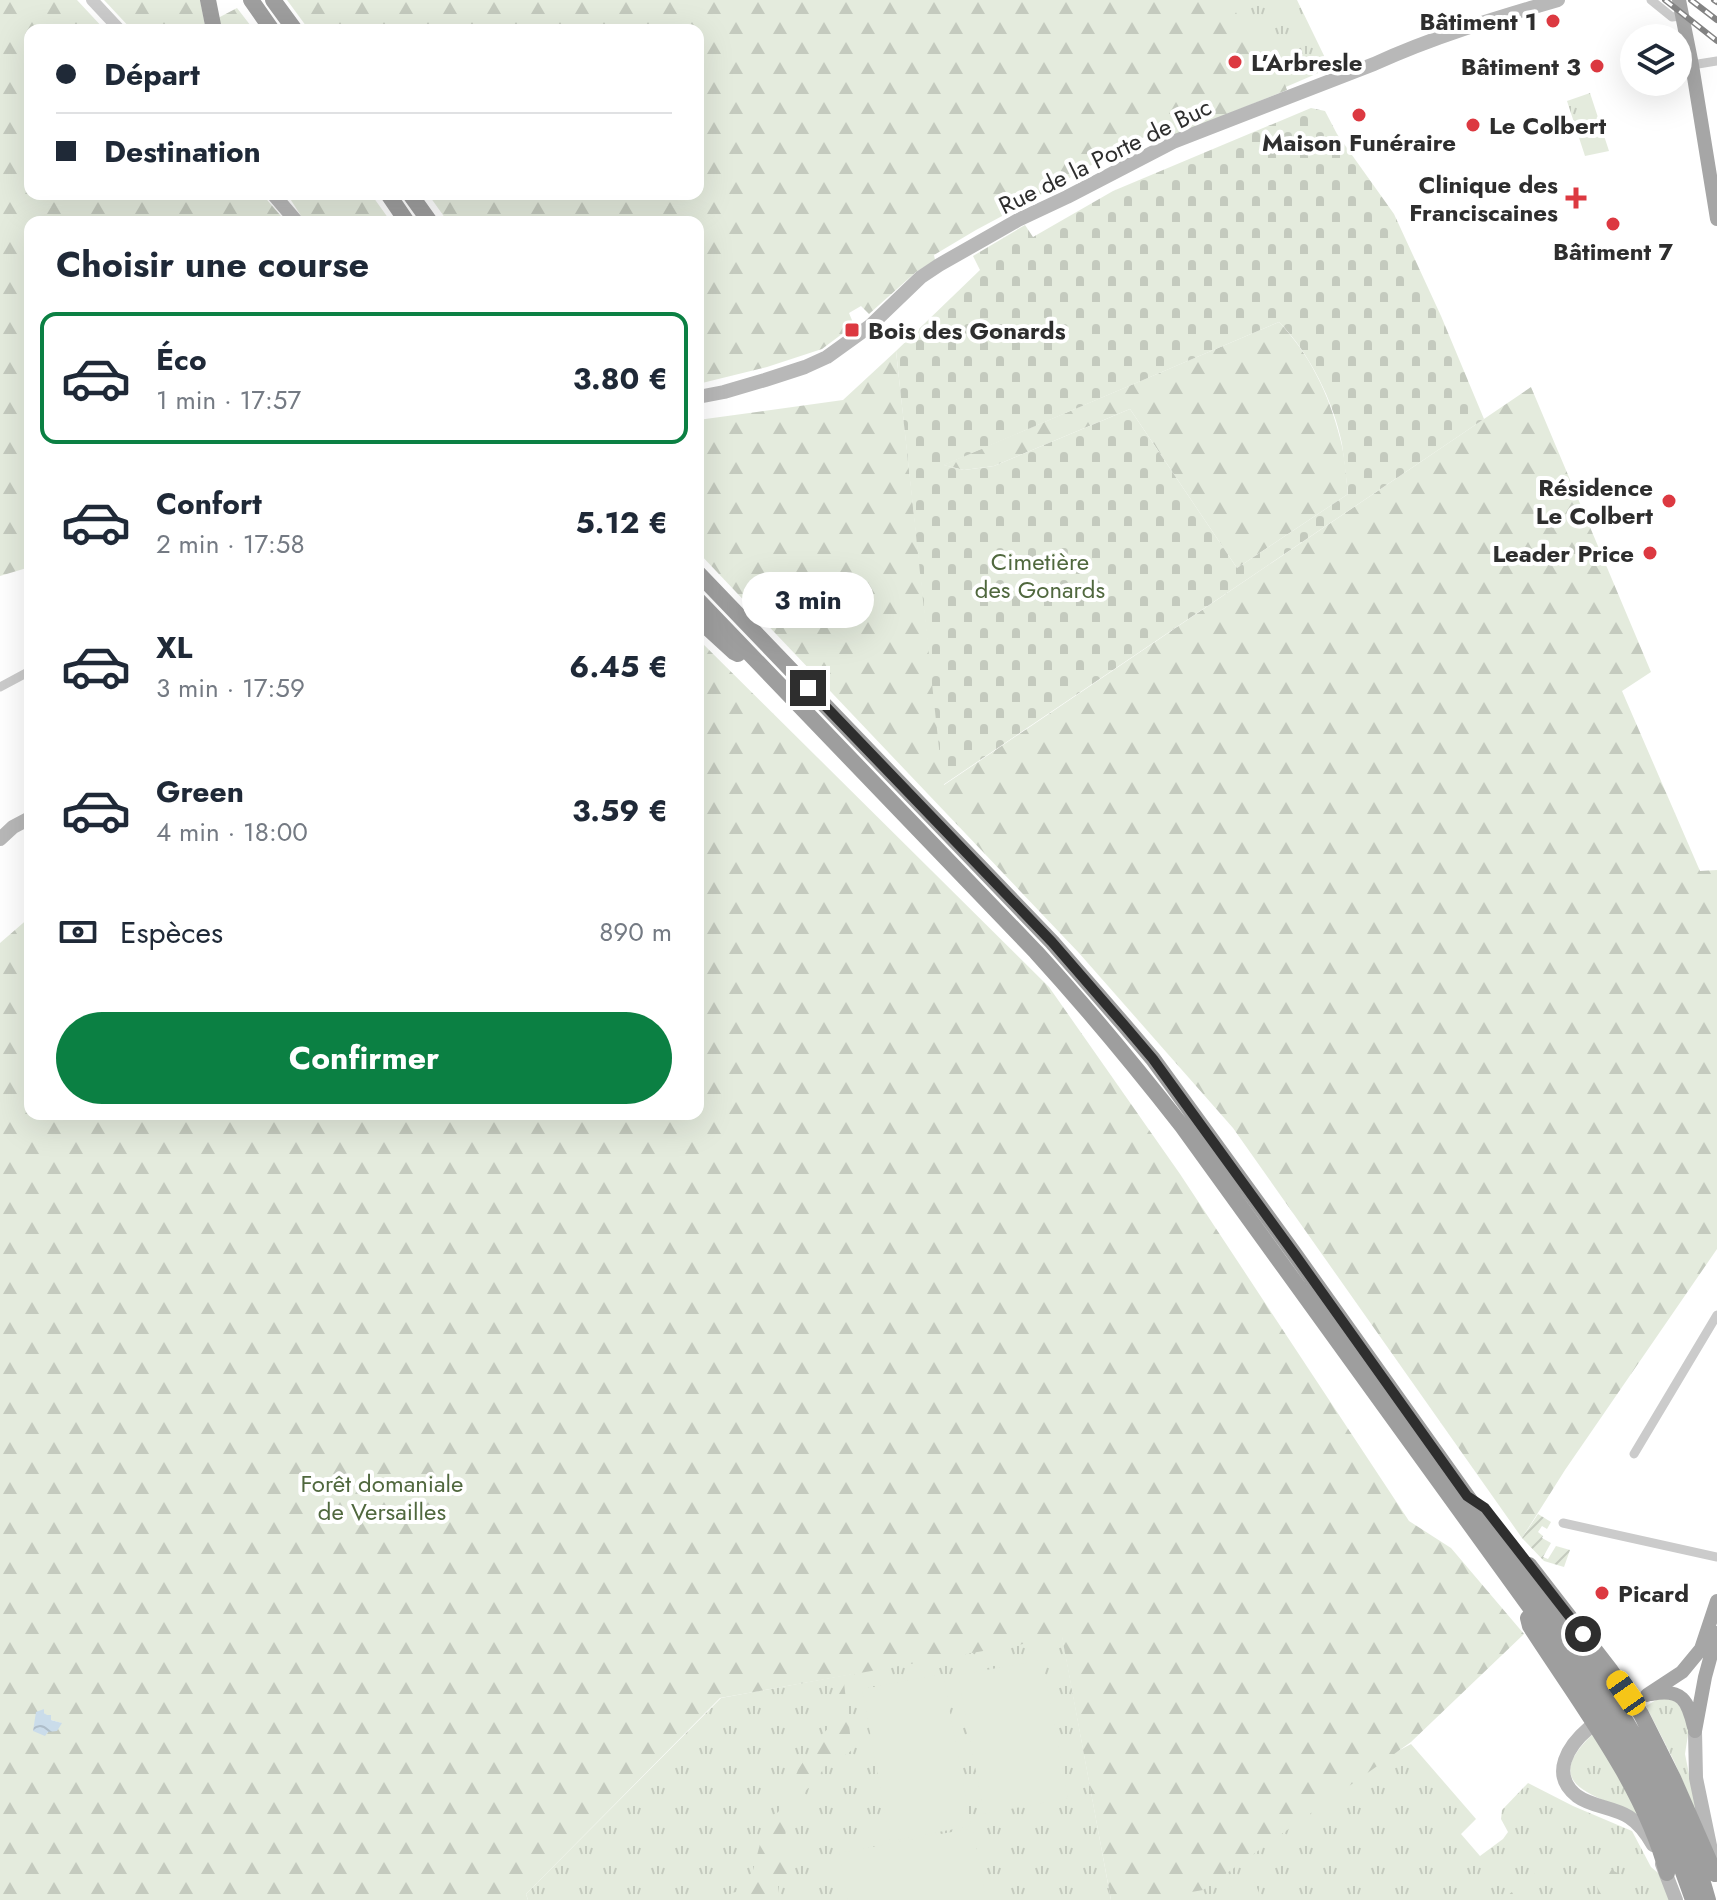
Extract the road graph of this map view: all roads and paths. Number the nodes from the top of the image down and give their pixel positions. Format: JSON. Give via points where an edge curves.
{"nodes":[{"id":1,"x":92,"y":0,"type":"edge"},
{"id":2,"x":208,"y":0,"type":"edge"},
{"id":3,"x":251,"y":0,"type":"edge"},
{"id":4,"x":273,"y":0,"type":"edge"},
{"id":5,"x":1558,"y":0,"type":"edge"},
{"id":6,"x":1651,"y":0,"type":"edge"},
{"id":7,"x":1679,"y":0,"type":"edge"},
{"id":8,"x":1682,"y":16,"type":"junction"},
{"id":9,"x":114,"y":24,"type":"edge"},
{"id":10,"x":213,"y":24,"type":"edge"},
{"id":11,"x":268,"y":24,"type":"edge"},
{"id":12,"x":291,"y":24,"type":"edge"},
{"id":13,"x":1684,"y":24,"type":"edge"},
{"id":14,"x":1717,"y":61,"type":"edge"},
{"id":15,"x":1692,"y":65,"type":"joint"},
{"id":16,"x":278,"y":200,"type":"edge"},
{"id":17,"x":292,"y":216,"type":"edge"},
{"id":18,"x":1717,"y":219,"type":"edge"},
{"id":19,"x":704,"y":396,"type":"edge"},
{"id":20,"x":704,"y":579,"type":"edge"},
{"id":21,"x":704,"y":606,"type":"edge"},
{"id":22,"x":704,"y":624,"type":"edge"},
{"id":23,"x":758,"y":663,"type":"junction"},
{"id":24,"x":24,"y":674,"type":"edge"},
{"id":25,"x":0,"y":687,"type":"edge"},
{"id":26,"x":24,"y":821,"type":"edge"},
{"id":27,"x":0,"y":839,"type":"edge"},
{"id":28,"x":1717,"y":1315,"type":"edge"},
{"id":29,"x":1634,"y":1454,"type":"dead end"},
{"id":30,"x":1467,"y":1496,"type":"junction"},
{"id":31,"x":1563,"y":1523,"type":"dead end"},
{"id":32,"x":1717,"y":1557,"type":"edge"},
{"id":33,"x":1524,"y":1601,"type":"junction"},
{"id":34,"x":1717,"y":1601,"type":"edge"},
{"id":35,"x":1717,"y":1633,"type":"edge"},
{"id":36,"x":1682,"y":1672,"type":"junction"},
{"id":37,"x":1705,"y":1677,"type":"junction"},
{"id":38,"x":1589,"y":1728,"type":"dead end"},
{"id":39,"x":1695,"y":1731,"type":"junction"},
{"id":40,"x":1667,"y":1873,"type":"junction"},
{"id":41,"x":1716,"y":1877,"type":"edge"},
{"id":42,"x":1676,"y":1900,"type":"edge"},
{"id":43,"x":1693,"y":1900,"type":"edge"},
{"id":44,"x":1708,"y":1900,"type":"edge"}],
"edges":[{"from":1,"to":9,"type":"street"},
{"from":2,"to":10,"type":"highway"},
{"from":3,"to":11,"type":"highway"},
{"from":4,"to":12,"type":"highway"},
{"from":5,"to":19,"type":"main road","name":"Rue de la Porte de Buc","via":[[1397,53],[1173,142],[939,265],[827,357]]},
{"from":6,"to":8,"type":"street","via":[[1672,17]]},
{"from":7,"to":8,"type":"main road"},
{"from":8,"to":13,"type":"main road"},
{"from":14,"to":15,"type":"street"},
{"from":15,"to":18,"type":"main road"},
{"from":16,"to":17,"type":"main road"},
{"from":20,"to":30,"type":"highway","via":[[1042,932],[1153,1059]]},
{"from":21,"to":23,"type":"highway"},
{"from":22,"to":23,"type":"highway","via":[[734,652]]},
{"from":23,"to":33,"type":"highway","via":[[1036,952],[1138,1070]]},
{"from":24,"to":25,"type":"street"},
{"from":26,"to":27,"type":"main road"},
{"from":28,"to":29,"type":"street"},
{"from":30,"to":41,"type":"highway","via":[[1485,1508],[1641,1714]]},
{"from":30,"to":44,"type":"highway","via":[[1646,1753]]},
{"from":31,"to":32,"type":"street"},
{"from":33,"to":40,"type":"highway","via":[[1530,1626],[1637,1797]]},
{"from":33,"to":43,"type":"highway","via":[[1634,1761]]},
{"from":34,"to":36,"type":"main road","via":[[1701,1649]]},
{"from":35,"to":37,"type":"main road"},
{"from":36,"to":37,"type":"main road","via":[[1695,1681]]},
{"from":36,"to":39,"type":"main road","via":[[1647,1695],[1668,1692],[1683,1699]]},
{"from":37,"to":39,"type":"main road"},
{"from":38,"to":40,"type":"main road","via":[[1566,1754],[1567,1784],[1576,1795],[1639,1825]]},
{"from":39,"to":41,"type":"main road","via":[[1696,1778]]},
{"from":40,"to":42,"type":"main road"}]}
